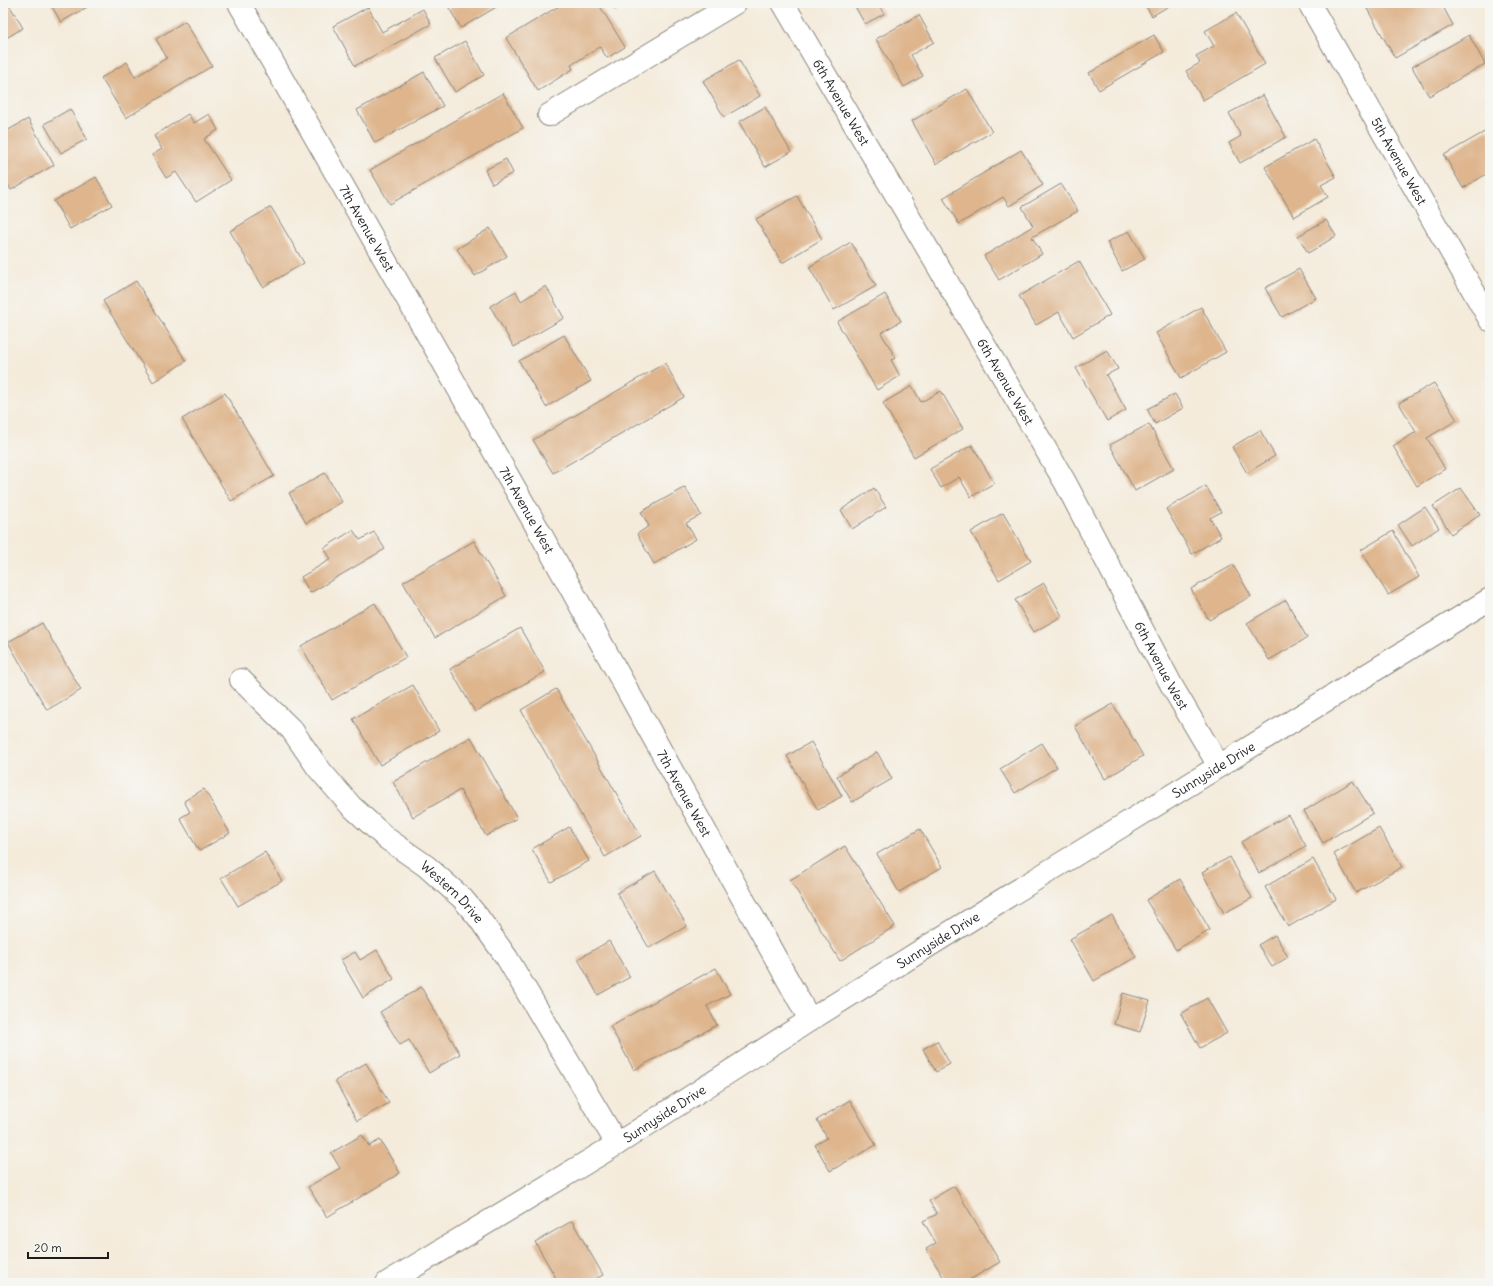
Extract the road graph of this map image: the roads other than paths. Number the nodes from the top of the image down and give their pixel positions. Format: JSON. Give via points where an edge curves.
{"nodes":[{"id":1,"x":239,"y":3,"type":"edge"},
{"id":2,"x":735,"y":3,"type":"edge"},
{"id":3,"x":783,"y":3,"type":"edge"},
{"id":4,"x":1308,"y":3,"type":"edge"},
{"id":5,"x":549,"y":115,"type":"dead end"},
{"id":6,"x":1490,"y":320,"type":"edge"},
{"id":7,"x":1490,"y":599,"type":"edge"},
{"id":8,"x":241,"y":680,"type":"dead end"},
{"id":9,"x":1219,"y":766,"type":"junction"},
{"id":10,"x":810,"y":1020,"type":"junction"},
{"id":11,"x":617,"y":1144,"type":"junction"},
{"id":12,"x":387,"y":1283,"type":"edge"}],
"edges":[{"from":1,"to":10,"type":"street","name":"7th Avenue West","via":[[534,522]]},
{"from":2,"to":5,"type":"street"},
{"from":3,"to":9,"type":"street","name":"6th Avenue West","via":[[1065,482],[1173,688]]},
{"from":4,"to":6,"type":"street","name":"5th Avenue West"},
{"from":7,"to":9,"type":"street","name":"Sunnyside Drive"},
{"from":8,"to":11,"type":"street","name":"Western Drive","via":[[292,730],[318,768],[350,806],[386,838],[426,866],[462,898],[478,917],[507,958]]},
{"from":9,"to":10,"type":"street","name":"Sunnyside Drive"},
{"from":10,"to":11,"type":"street","name":"Sunnyside Drive"},
{"from":11,"to":12,"type":"street","name":"Sunnyside Drive"}]}
